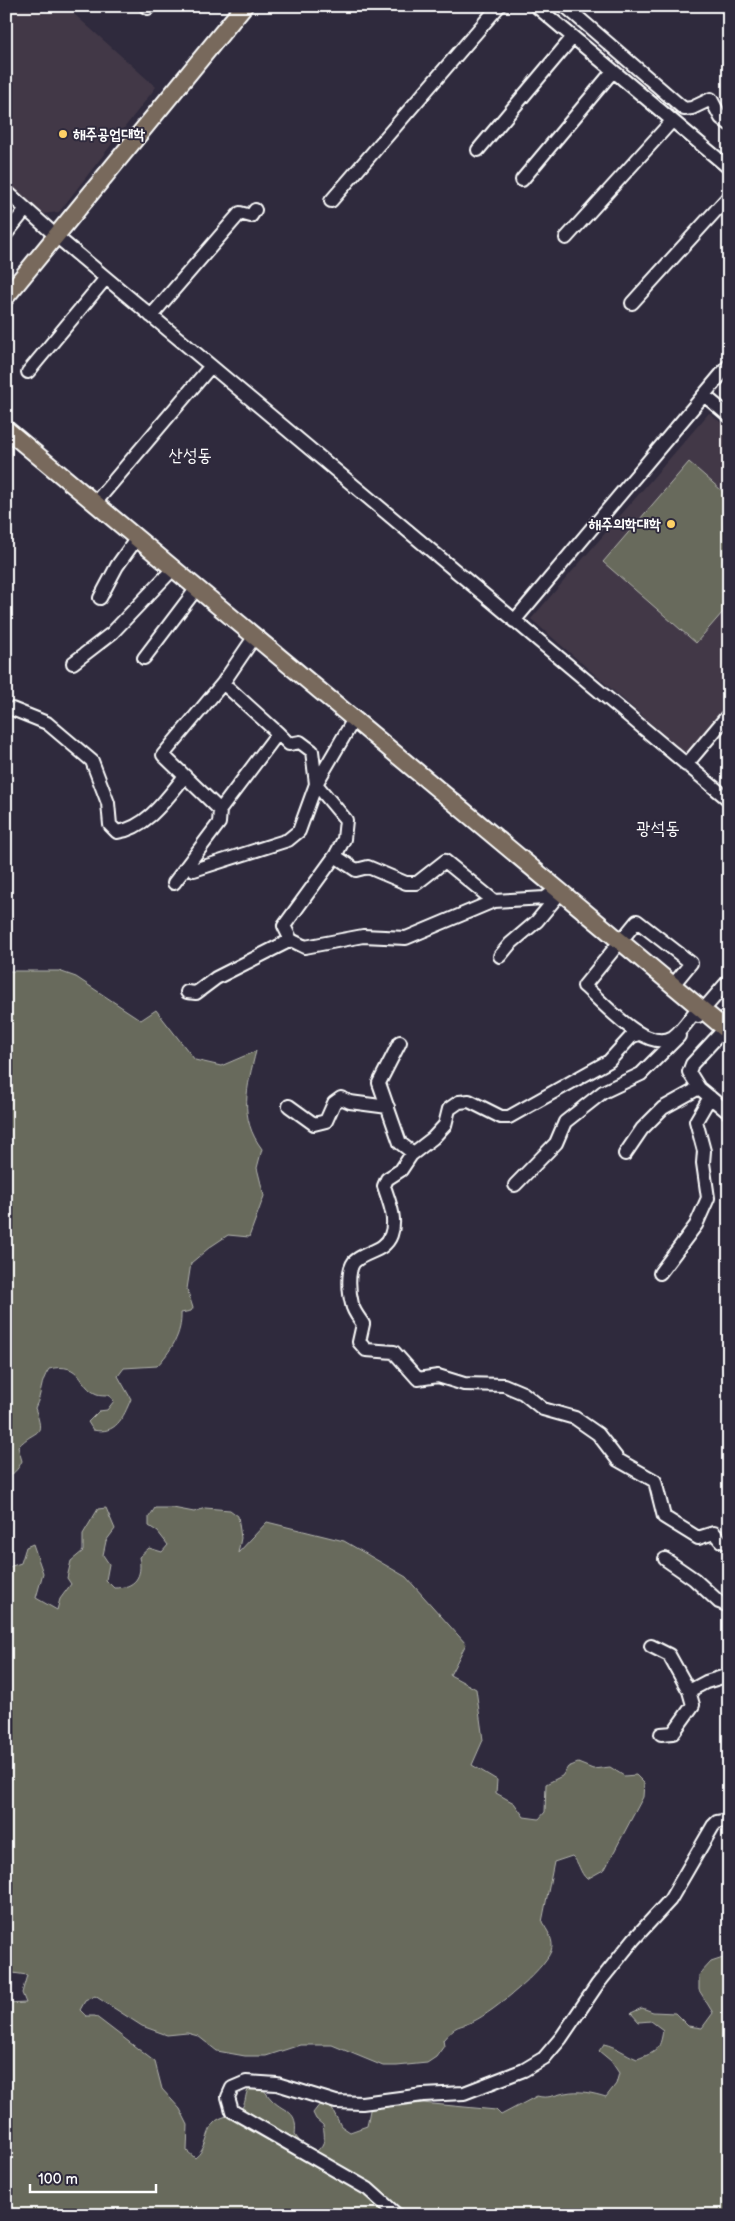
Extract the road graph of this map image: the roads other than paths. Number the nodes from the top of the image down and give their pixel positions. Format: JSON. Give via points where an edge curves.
{"nodes":[{"id":1,"x":145,"y":6,"type":"edge"},
{"id":2,"x":149,"y":6,"type":"edge"},
{"id":3,"x":499,"y":6,"type":"edge"},
{"id":4,"x":536,"y":6,"type":"edge"},
{"id":5,"x":566,"y":6,"type":"edge"},
{"id":6,"x":242,"y":7,"type":"edge"},
{"id":7,"x":573,"y":37,"type":"junction"},
{"id":8,"x":613,"y":71,"type":"junction"},
{"id":9,"x":672,"y":121,"type":"junction"},
{"id":10,"x":729,"y":124,"type":"edge"},
{"id":11,"x":478,"y":150,"type":"dead end"},
{"id":12,"x":729,"y":168,"type":"edge"},
{"id":13,"x":522,"y":180,"type":"dead end"},
{"id":14,"x":6,"y":191,"type":"edge"},
{"id":15,"x":729,"y":196,"type":"edge"},
{"id":16,"x":331,"y":201,"type":"dead end"},
{"id":17,"x":26,"y":209,"type":"junction"},
{"id":18,"x":255,"y":210,"type":"dead end"},
{"id":19,"x":6,"y":234,"type":"edge"},
{"id":20,"x":56,"y":236,"type":"junction"},
{"id":21,"x":566,"y":238,"type":"dead end"},
{"id":22,"x":106,"y":278,"type":"junction"},
{"id":23,"x":6,"y":297,"type":"edge"},
{"id":24,"x":632,"y":303,"type":"dead end"},
{"id":25,"x":151,"y":316,"type":"junction"},
{"id":26,"x":211,"y":366,"type":"junction"},
{"id":27,"x":729,"y":366,"type":"edge"},
{"id":28,"x":28,"y":372,"type":"dead end"},
{"id":29,"x":704,"y":395,"type":"junction"},
{"id":30,"x":729,"y":416,"type":"edge"},
{"id":31,"x":8,"y":433,"type":"edge"},
{"id":32,"x":95,"y":503,"type":"junction"},
{"id":33,"x":137,"y":538,"type":"junction"},
{"id":34,"x":174,"y":568,"type":"junction"},
{"id":35,"x":197,"y":588,"type":"junction"},
{"id":36,"x":100,"y":598,"type":"dead end"},
{"id":37,"x":514,"y":621,"type":"junction"},
{"id":38,"x":255,"y":636,"type":"junction"},
{"id":39,"x":144,"y":658,"type":"dead end"},
{"id":40,"x":73,"y":662,"type":"dead end"},
{"id":41,"x":223,"y":683,"type":"junction"},
{"id":42,"x":12,"y":709,"type":"dead end"},
{"id":43,"x":729,"y":714,"type":"edge"},
{"id":44,"x":354,"y":719,"type":"junction"},
{"id":45,"x":278,"y":734,"type":"junction"},
{"id":46,"x":686,"y":765,"type":"junction"},
{"id":47,"x":185,"y":776,"type":"junction"},
{"id":48,"x":316,"y":784,"type":"junction"},
{"id":49,"x":729,"y":800,"type":"edge"},
{"id":50,"x":220,"y":810,"type":"junction"},
{"id":51,"x":335,"y":856,"type":"junction"},
{"id":52,"x":194,"y":870,"type":"dead end"},
{"id":53,"x":174,"y":883,"type":"dead end"},
{"id":54,"x":559,"y":891,"type":"junction"},
{"id":55,"x":494,"y":901,"type":"junction"},
{"id":56,"x":291,"y":940,"type":"junction"},
{"id":57,"x":621,"y":942,"type":"junction"},
{"id":58,"x":500,"y":956,"type":"dead end"},
{"id":59,"x":729,"y":980,"type":"edge"},
{"id":60,"x":673,"y":985,"type":"junction"},
{"id":61,"x":187,"y":992,"type":"dead end"},
{"id":62,"x":701,"y":1009,"type":"junction"},
{"id":63,"x":727,"y":1028,"type":"edge"},
{"id":64,"x":638,"y":1034,"type":"junction"},
{"id":65,"x":400,"y":1042,"type":"dead end"},
{"id":66,"x":699,"y":1088,"type":"junction"},
{"id":67,"x":710,"y":1097,"type":"junction"},
{"id":68,"x":289,"y":1106,"type":"dead end"},
{"id":69,"x":388,"y":1107,"type":"junction"},
{"id":70,"x":729,"y":1113,"type":"edge"},
{"id":71,"x":413,"y":1153,"type":"junction"},
{"id":72,"x":625,"y":1154,"type":"dead end"},
{"id":73,"x":515,"y":1185,"type":"dead end"},
{"id":74,"x":660,"y":1273,"type":"dead end"},
{"id":75,"x":729,"y":1544,"type":"edge"},
{"id":76,"x":665,"y":1559,"type":"dead end"},
{"id":77,"x":729,"y":1606,"type":"edge"},
{"id":78,"x":651,"y":1646,"type":"dead end"},
{"id":79,"x":729,"y":1675,"type":"edge"},
{"id":80,"x":689,"y":1691,"type":"junction"},
{"id":81,"x":661,"y":1734,"type":"dead end"},
{"id":82,"x":729,"y":1820,"type":"edge"},
{"id":83,"x":397,"y":2215,"type":"edge"}],
"edges":[{"from":1,"to":2,"type":"street"},
{"from":3,"to":16,"type":"street"},
{"from":4,"to":7,"type":"street"},
{"from":5,"to":10,"type":"street","via":[[684,109],[711,99],[721,118]]},
{"from":6,"to":20,"type":"main road"},
{"from":7,"to":8,"type":"street"},
{"from":7,"to":11,"type":"street"},
{"from":8,"to":9,"type":"street"},
{"from":8,"to":13,"type":"street"},
{"from":9,"to":12,"type":"street"},
{"from":9,"to":21,"type":"street"},
{"from":14,"to":17,"type":"street"},
{"from":15,"to":24,"type":"street"},
{"from":17,"to":19,"type":"street"},
{"from":17,"to":20,"type":"street"},
{"from":18,"to":25,"type":"street","via":[[251,216],[240,213]]},
{"from":20,"to":22,"type":"street"},
{"from":20,"to":23,"type":"main road"},
{"from":22,"to":25,"type":"street"},
{"from":22,"to":28,"type":"street"},
{"from":25,"to":26,"type":"street"},
{"from":26,"to":32,"type":"street"},
{"from":26,"to":37,"type":"street"},
{"from":27,"to":29,"type":"street"},
{"from":29,"to":30,"type":"street"},
{"from":29,"to":37,"type":"street"},
{"from":31,"to":32,"type":"main road"},
{"from":32,"to":33,"type":"main road"},
{"from":33,"to":34,"type":"main road"},
{"from":33,"to":36,"type":"street"},
{"from":34,"to":35,"type":"main road"},
{"from":34,"to":40,"type":"street","via":[[112,633]]},
{"from":35,"to":38,"type":"main road"},
{"from":35,"to":39,"type":"street"},
{"from":37,"to":46,"type":"street"},
{"from":38,"to":41,"type":"street"},
{"from":38,"to":44,"type":"main road"},
{"from":41,"to":45,"type":"street"},
{"from":41,"to":47,"type":"street","via":[[163,755]]},
{"from":42,"to":47,"type":"street","via":[[47,723],[92,762],[108,803],[110,825],[118,832],[129,830],[160,807]]},
{"from":43,"to":46,"type":"street"},
{"from":44,"to":48,"type":"street"},
{"from":44,"to":54,"type":"main road"},
{"from":45,"to":48,"type":"street","via":[[289,744],[300,742],[312,751]]},
{"from":45,"to":50,"type":"street"},
{"from":46,"to":49,"type":"street"},
{"from":47,"to":50,"type":"street"},
{"from":48,"to":51,"type":"street","via":[[346,820],[344,839]]},
{"from":48,"to":52,"type":"street","via":[[299,831],[288,840]]},
{"from":50,"to":53,"type":"street","via":[[218,823]]},
{"from":51,"to":55,"type":"street","via":[[356,870],[368,867],[406,883],[417,883],[445,861]]},
{"from":51,"to":56,"type":"street","via":[[284,926]]},
{"from":54,"to":55,"type":"street","via":[[544,898]]},
{"from":54,"to":57,"type":"main road"},
{"from":54,"to":58,"type":"street","via":[[537,921]]},
{"from":55,"to":56,"type":"street","via":[[406,938],[363,936],[305,947]]},
{"from":56,"to":61,"type":"street","via":[[216,978],[196,993]]},
{"from":57,"to":60,"type":"main road"},
{"from":57,"to":60,"type":"street","via":[[637,921],[691,963]]},
{"from":57,"to":64,"type":"street","via":[[584,986]]},
{"from":59,"to":62,"type":"street"},
{"from":60,"to":62,"type":"main road"},
{"from":62,"to":63,"type":"main road"},
{"from":62,"to":64,"type":"street","via":[[673,1037],[655,1041]]},
{"from":62,"to":73,"type":"street","via":[[641,1074],[603,1092],[565,1122],[556,1144]]},
{"from":63,"to":66,"type":"street","via":[[692,1064],[689,1072]]},
{"from":64,"to":71,"type":"street","via":[[631,1037],[609,1061],[509,1117],[501,1117],[469,1101],[459,1102],[449,1109],[444,1125],[434,1138]]},
{"from":65,"to":69,"type":"street","via":[[379,1083]]},
{"from":66,"to":67,"type":"street"},
{"from":66,"to":72,"type":"street","via":[[663,1108],[642,1129]]},
{"from":67,"to":70,"type":"street"},
{"from":67,"to":74,"type":"street","via":[[696,1120],[704,1151],[708,1198],[696,1225]]},
{"from":68,"to":69,"type":"street","via":[[314,1124],[326,1121],[334,1103],[340,1098]]},
{"from":69,"to":71,"type":"street","via":[[400,1143]]},
{"from":71,"to":75,"type":"street","via":[[384,1186],[393,1213],[391,1236],[381,1248],[355,1262],[350,1270],[352,1305],[363,1324],[359,1342],[366,1350],[394,1352],[418,1379],[438,1376],[464,1384],[504,1385],[523,1393],[543,1409],[575,1418],[598,1434],[618,1460],[655,1481],[664,1517],[698,1538],[714,1533]]},
{"from":76,"to":77,"type":"street","via":[[719,1602]]},
{"from":78,"to":80,"type":"street","via":[[668,1655]]},
{"from":79,"to":80,"type":"street"},
{"from":80,"to":81,"type":"street","via":[[693,1705],[673,1733]]},
{"from":82,"to":83,"type":"street","via":[[713,1826],[670,1900],[597,1985],[544,2058],[524,2070],[464,2093],[362,2103],[320,2099],[277,2084],[246,2082],[232,2088],[228,2097],[232,2111],[368,2189]]}]}
